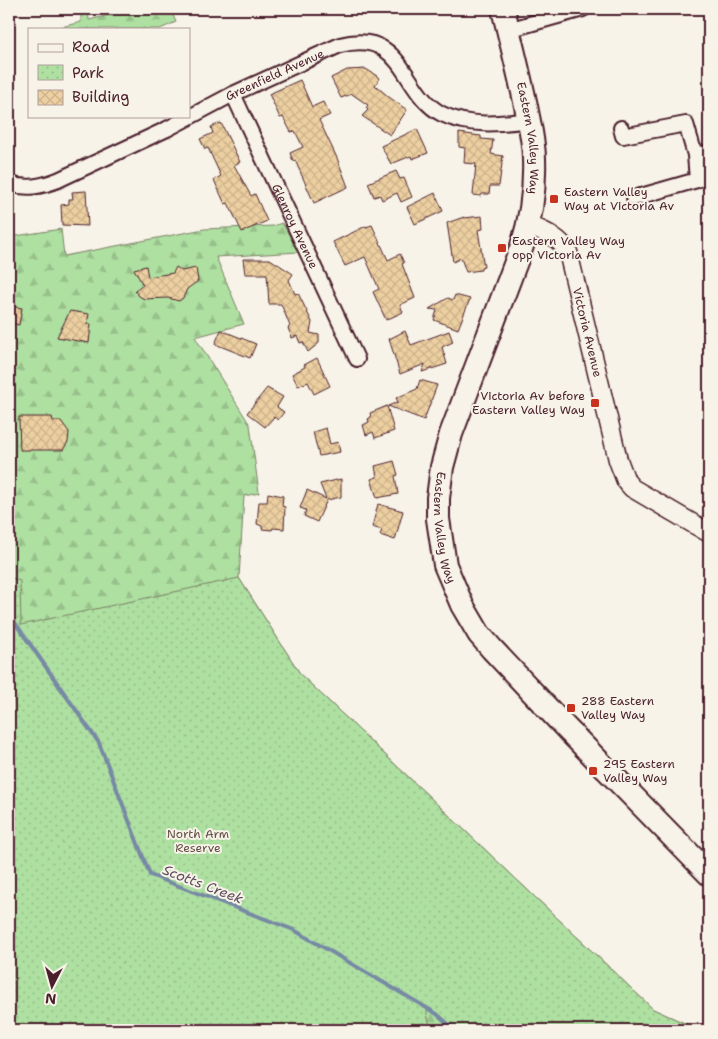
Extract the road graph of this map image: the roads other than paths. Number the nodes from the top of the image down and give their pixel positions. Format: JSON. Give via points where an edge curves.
{"nodes":[{"id":1,"x":584,"y":9,"type":"edge"},
{"id":2,"x":506,"y":19,"type":"edge"},
{"id":3,"x":233,"y":94,"type":"junction"},
{"id":4,"x":190,"y":117,"type":"edge"},
{"id":5,"x":188,"y":118,"type":"edge"},
{"id":6,"x":529,"y":120,"type":"junction"},
{"id":7,"x":621,"y":128,"type":"dead end"},
{"id":8,"x":709,"y":152,"type":"edge"},
{"id":9,"x":695,"y":155,"type":"junction"},
{"id":10,"x":9,"y":184,"type":"edge"},
{"id":11,"x":634,"y":198,"type":"dead end"},
{"id":12,"x":529,"y":225,"type":"junction"},
{"id":13,"x":358,"y":359,"type":"dead end"},
{"id":14,"x":709,"y":533,"type":"edge"},
{"id":15,"x":709,"y":874,"type":"edge"}],
"edges":[{"from":1,"to":2,"type":"street"},
{"from":2,"to":6,"type":"main road","name":"Eastern Valley Way"},
{"from":3,"to":4,"type":"street","name":"Greenfield Avenue"},
{"from":3,"to":6,"type":"street","name":"Greenfield Avenue","via":[[340,45],[365,42],[378,46],[399,62],[423,98],[442,114],[487,123]]},
{"from":3,"to":13,"type":"street","name":"Glenroy Avenue"},
{"from":5,"to":10,"type":"street","name":"Greenfield Avenue","via":[[41,187],[23,188]]},
{"from":6,"to":12,"type":"main road","name":"Eastern Valley Way","via":[[534,170]]},
{"from":7,"to":9,"type":"street","via":[[623,136],[686,124]]},
{"from":8,"to":9,"type":"street"},
{"from":9,"to":11,"type":"street","via":[[697,180]]},
{"from":12,"to":14,"type":"street","name":"Victoria Avenue","via":[[554,237],[568,252],[618,460],[626,481],[641,494]]},
{"from":12,"to":15,"type":"main road","name":"Eastern Valley Way","via":[[444,459],[438,498],[440,536],[446,565],[462,605],[492,649]]}]}
